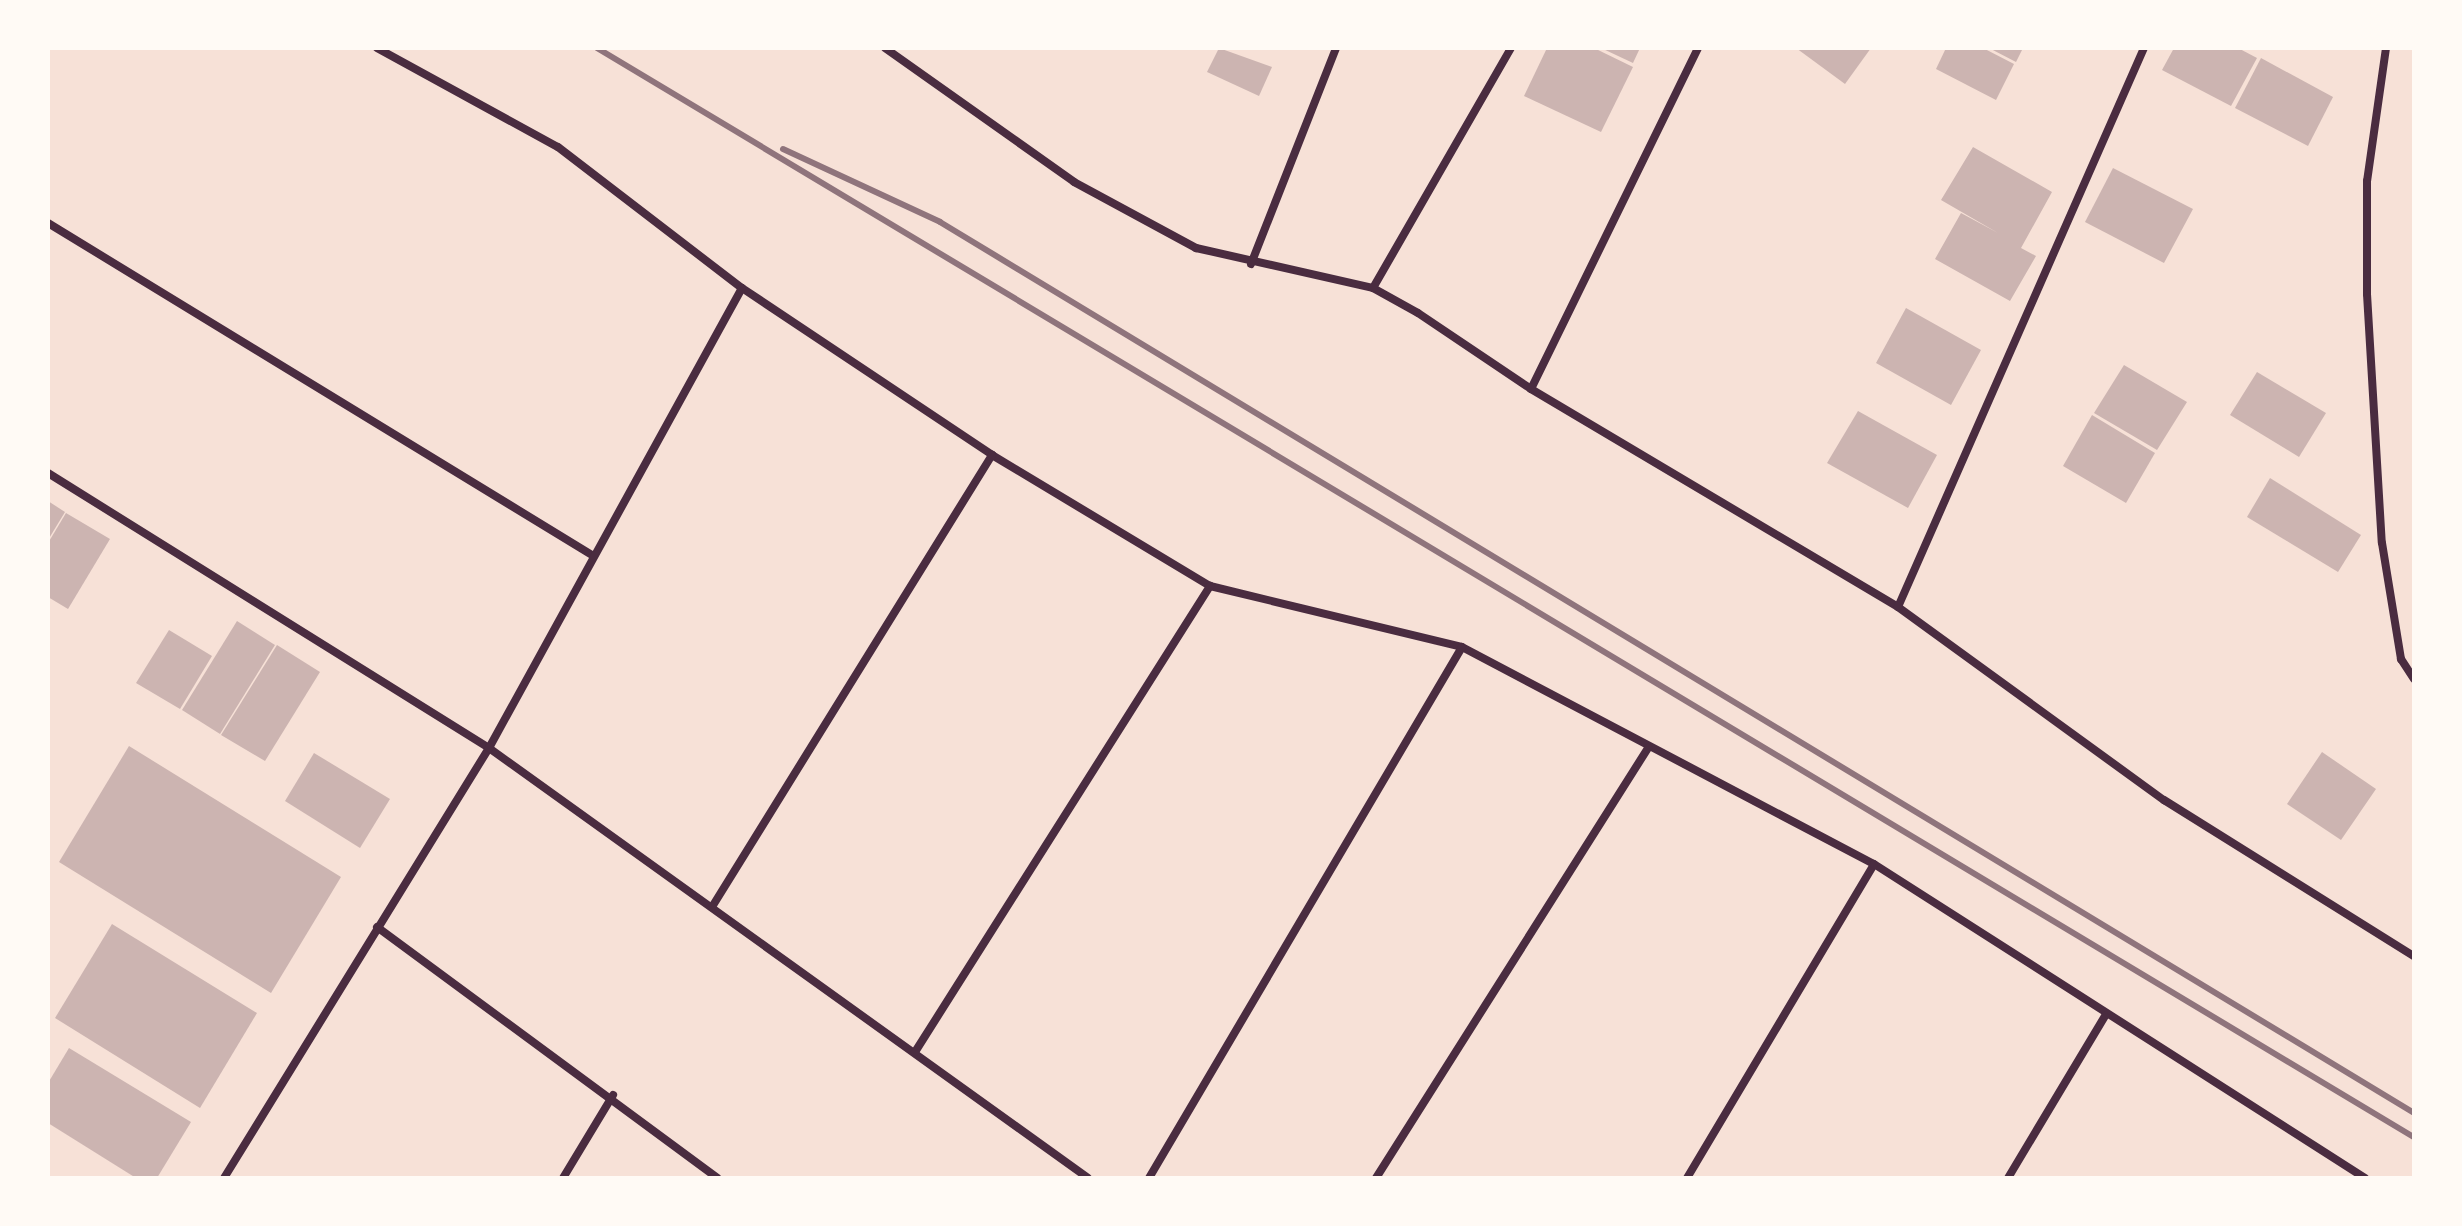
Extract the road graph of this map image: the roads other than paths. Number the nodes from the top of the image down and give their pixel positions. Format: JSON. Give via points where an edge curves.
{"nodes":[{"id":1,"x":377,"y":48,"type":"edge"},
{"id":2,"x":885,"y":48,"type":"edge"},
{"id":3,"x":1336,"y":48,"type":"edge"},
{"id":4,"x":1511,"y":48,"type":"edge"},
{"id":5,"x":1698,"y":48,"type":"edge"},
{"id":6,"x":2144,"y":48,"type":"edge"},
{"id":7,"x":2385,"y":48,"type":"edge"},
{"id":8,"x":48,"y":223,"type":"edge"},
{"id":9,"x":1251,"y":264,"type":"junction"},
{"id":10,"x":742,"y":288,"type":"junction"},
{"id":11,"x":1373,"y":288,"type":"junction"},
{"id":12,"x":1531,"y":389,"type":"junction"},
{"id":13,"x":992,"y":455,"type":"junction"},
{"id":14,"x":48,"y":473,"type":"edge"},
{"id":15,"x":592,"y":555,"type":"junction"},
{"id":16,"x":1210,"y":586,"type":"junction"},
{"id":17,"x":1898,"y":607,"type":"junction"},
{"id":18,"x":1462,"y":647,"type":"junction"},
{"id":19,"x":2414,"y":679,"type":"edge"},
{"id":20,"x":489,"y":748,"type":"junction"},
{"id":21,"x":1648,"y":748,"type":"junction"},
{"id":22,"x":1874,"y":864,"type":"junction"},
{"id":23,"x":712,"y":907,"type":"junction"},
{"id":24,"x":377,"y":927,"type":"junction"},
{"id":25,"x":2414,"y":956,"type":"edge"},
{"id":26,"x":2105,"y":1016,"type":"junction"},
{"id":27,"x":915,"y":1052,"type":"junction"},
{"id":28,"x":613,"y":1095,"type":"junction"},
{"id":29,"x":2346,"y":1167,"type":"junction"},
{"id":30,"x":224,"y":1178,"type":"edge"},
{"id":31,"x":563,"y":1178,"type":"edge"},
{"id":32,"x":718,"y":1178,"type":"edge"},
{"id":33,"x":1088,"y":1178,"type":"edge"},
{"id":34,"x":1149,"y":1178,"type":"edge"},
{"id":35,"x":1376,"y":1178,"type":"edge"},
{"id":36,"x":1687,"y":1178,"type":"edge"},
{"id":37,"x":2008,"y":1178,"type":"edge"},
{"id":38,"x":2339,"y":1178,"type":"edge"},
{"id":39,"x":2365,"y":1178,"type":"edge"}],
"edges":[{"from":1,"to":10,"type":"street","via":[[558,147]]},
{"from":2,"to":9,"type":"street","via":[[1074,182],[1196,248]]},
{"from":3,"to":9,"type":"street"},
{"from":4,"to":11,"type":"street"},
{"from":5,"to":12,"type":"street"},
{"from":6,"to":17,"type":"street"},
{"from":7,"to":19,"type":"street","via":[[2367,181],[2367,294],[2382,543],[2401,659]]},
{"from":8,"to":15,"type":"street"},
{"from":9,"to":11,"type":"street"},
{"from":10,"to":13,"type":"street"},
{"from":10,"to":15,"type":"street"},
{"from":11,"to":12,"type":"street"},
{"from":12,"to":17,"type":"street"},
{"from":13,"to":16,"type":"street"},
{"from":13,"to":23,"type":"street"},
{"from":14,"to":20,"type":"street"},
{"from":15,"to":20,"type":"street"},
{"from":16,"to":18,"type":"street"},
{"from":16,"to":27,"type":"street"},
{"from":17,"to":25,"type":"street","via":[[2164,800]]},
{"from":18,"to":21,"type":"street"},
{"from":18,"to":34,"type":"street"},
{"from":20,"to":23,"type":"street"},
{"from":20,"to":24,"type":"street"},
{"from":21,"to":22,"type":"street"},
{"from":21,"to":35,"type":"street"},
{"from":22,"to":26,"type":"street"},
{"from":22,"to":36,"type":"street"},
{"from":23,"to":27,"type":"street"},
{"from":24,"to":28,"type":"street"},
{"from":24,"to":30,"type":"street"},
{"from":26,"to":29,"type":"street"},
{"from":26,"to":37,"type":"street"},
{"from":27,"to":33,"type":"street"},
{"from":28,"to":31,"type":"street"},
{"from":28,"to":32,"type":"street"},
{"from":29,"to":38,"type":"street"},
{"from":29,"to":39,"type":"street"}]}
